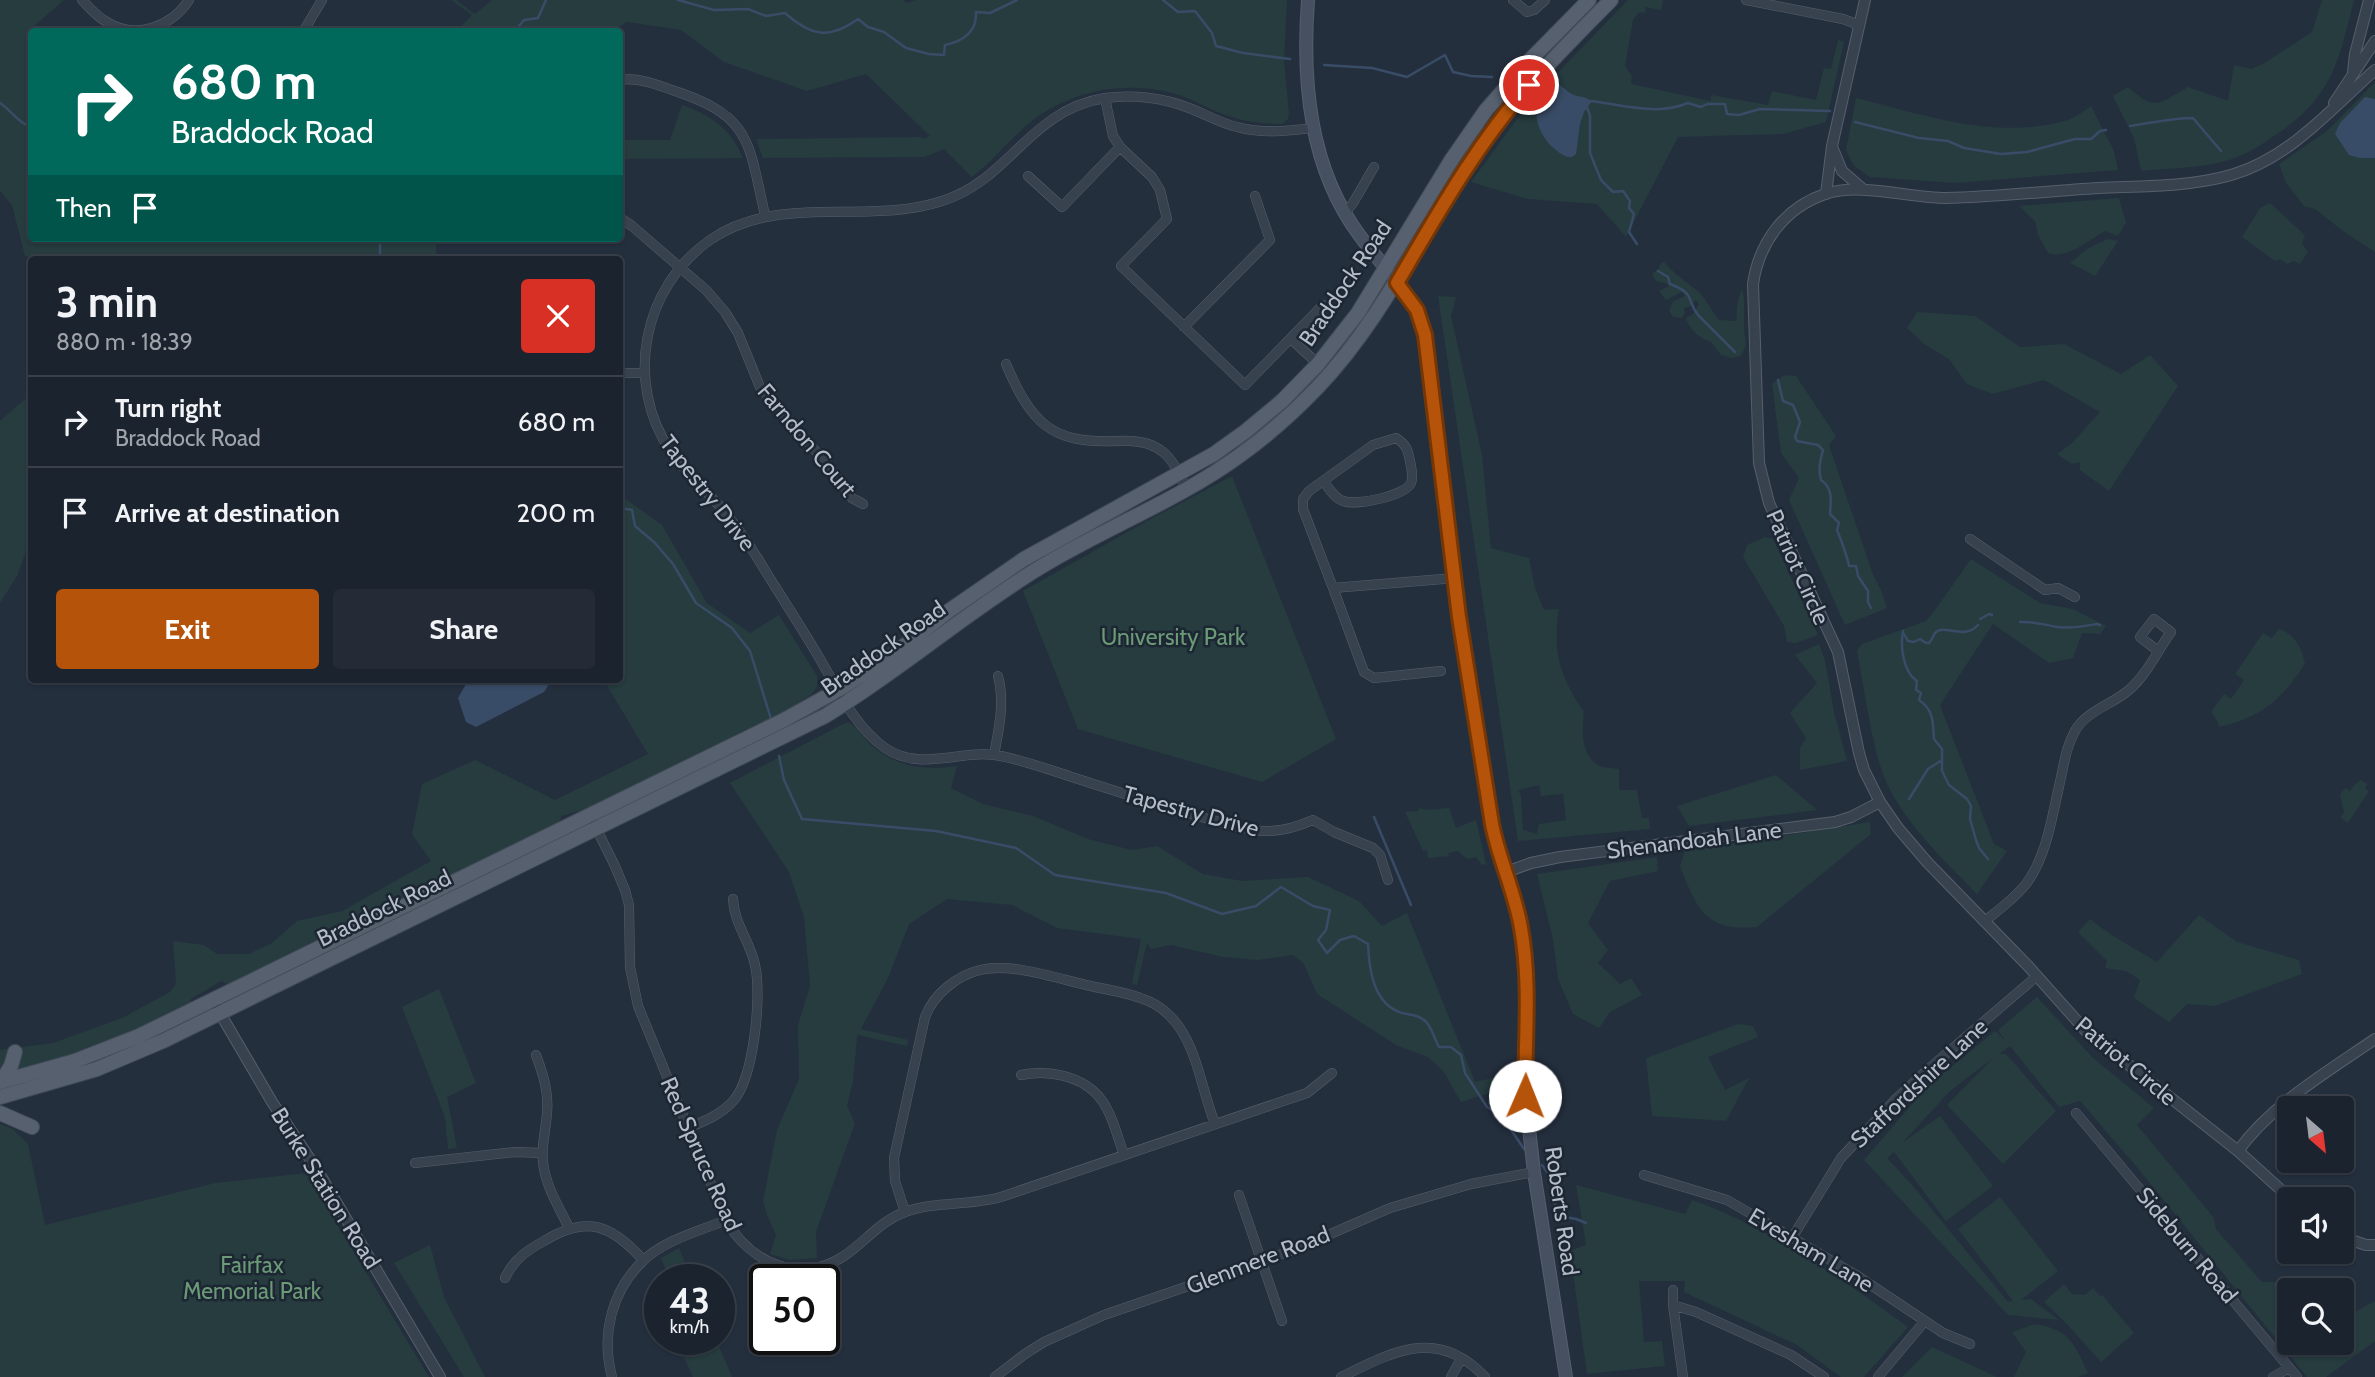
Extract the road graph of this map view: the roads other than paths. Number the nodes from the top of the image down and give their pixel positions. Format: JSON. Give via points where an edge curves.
{"nodes":[{"id":1,"x":82,"y":0,"type":"edge"},
{"id":2,"x":189,"y":0,"type":"edge"},
{"id":3,"x":322,"y":0,"type":"edge"},
{"id":4,"x":1308,"y":0,"type":"edge"},
{"id":5,"x":1513,"y":0,"type":"edge"},
{"id":6,"x":1545,"y":0,"type":"edge"},
{"id":7,"x":1589,"y":0,"type":"edge"},
{"id":8,"x":1611,"y":0,"type":"edge"},
{"id":9,"x":1746,"y":0,"type":"edge"},
{"id":10,"x":1864,"y":0,"type":"edge"},
{"id":11,"x":2369,"y":0,"type":"edge"},
{"id":12,"x":1859,"y":25,"type":"junction"},
{"id":13,"x":125,"y":28,"type":"edge"},
{"id":14,"x":153,"y":28,"type":"edge"},
{"id":15,"x":305,"y":28,"type":"edge"},
{"id":16,"x":2375,"y":41,"type":"edge"},
{"id":17,"x":2375,"y":70,"type":"edge"},
{"id":18,"x":2352,"y":74,"type":"junction"},
{"id":19,"x":623,"y":80,"type":"edge"},
{"id":20,"x":1105,"y":98,"type":"junction"},
{"id":21,"x":2323,"y":116,"type":"junction"},
{"id":22,"x":1313,"y":128,"type":"junction"},
{"id":23,"x":1832,"y":146,"type":"junction"},
{"id":24,"x":1120,"y":147,"type":"junction"},
{"id":25,"x":1374,"y":167,"type":"dead end"},
{"id":26,"x":1829,"y":174,"type":"junction"},
{"id":27,"x":1028,"y":176,"type":"dead end"},
{"id":28,"x":1864,"y":190,"type":"junction"},
{"id":29,"x":1826,"y":194,"type":"junction"},
{"id":30,"x":1255,"y":196,"type":"dead end"},
{"id":31,"x":1809,"y":201,"type":"junction"},
{"id":32,"x":1345,"y":213,"type":"junction"},
{"id":33,"x":765,"y":215,"type":"junction"},
{"id":34,"x":623,"y":220,"type":"edge"},
{"id":35,"x":681,"y":267,"type":"junction"},
{"id":36,"x":1385,"y":268,"type":"junction"},
{"id":37,"x":1397,"y":283,"type":"junction"},
{"id":38,"x":1323,"y":306,"type":"dead end"},
{"id":39,"x":1184,"y":327,"type":"junction"},
{"id":40,"x":1291,"y":339,"type":"junction"},
{"id":41,"x":1006,"y":364,"type":"dead end"},
{"id":42,"x":1318,"y":364,"type":"junction"},
{"id":43,"x":623,"y":373,"type":"edge"},
{"id":44,"x":644,"y":373,"type":"junction"},
{"id":45,"x":1179,"y":474,"type":"junction"},
{"id":46,"x":1324,"y":481,"type":"junction"},
{"id":47,"x":1186,"y":488,"type":"junction"},
{"id":48,"x":863,"y":504,"type":"dead end"},
{"id":49,"x":1970,"y":539,"type":"dead end"},
{"id":50,"x":1455,"y":578,"type":"junction"},
{"id":51,"x":1333,"y":587,"type":"junction"},
{"id":52,"x":2076,"y":597,"type":"dead end"},
{"id":53,"x":2158,"y":651,"type":"dead end"},
{"id":54,"x":1441,"y":671,"type":"dead end"},
{"id":55,"x":998,"y":676,"type":"dead end"},
{"id":56,"x":838,"y":690,"type":"junction"},
{"id":57,"x":846,"y":703,"type":"junction"},
{"id":58,"x":994,"y":755,"type":"junction"},
{"id":59,"x":1880,"y":802,"type":"junction"},
{"id":60,"x":593,"y":822,"type":"junction"},
{"id":61,"x":1506,"y":872,"type":"junction"},
{"id":62,"x":1388,"y":880,"type":"dead end"},
{"id":63,"x":733,"y":900,"type":"dead end"},
{"id":64,"x":1986,"y":920,"type":"junction"},
{"id":65,"x":2037,"y":976,"type":"junction"},
{"id":66,"x":212,"y":999,"type":"junction"},
{"id":67,"x":219,"y":1014,"type":"junction"},
{"id":68,"x":2375,"y":1039,"type":"edge"},
{"id":69,"x":15,"y":1052,"type":"dead end"},
{"id":70,"x":536,"y":1055,"type":"dead end"},
{"id":71,"x":1332,"y":1073,"type":"dead end"},
{"id":72,"x":1021,"y":1075,"type":"dead end"},
{"id":73,"x":0,"y":1082,"type":"edge"},
{"id":74,"x":0,"y":1097,"type":"edge"},
{"id":75,"x":0,"y":1113,"type":"edge"},
{"id":76,"x":2076,"y":1113,"type":"dead end"},
{"id":77,"x":1215,"y":1124,"type":"junction"},
{"id":78,"x":32,"y":1128,"type":"dead end"},
{"id":79,"x":688,"y":1128,"type":"junction"},
{"id":80,"x":2238,"y":1151,"type":"junction"},
{"id":81,"x":542,"y":1153,"type":"junction"},
{"id":82,"x":1124,"y":1155,"type":"junction"},
{"id":83,"x":415,"y":1163,"type":"dead end"},
{"id":84,"x":1534,"y":1172,"type":"junction"},
{"id":85,"x":1644,"y":1175,"type":"dead end"},
{"id":86,"x":2278,"y":1187,"type":"edge"},
{"id":87,"x":1239,"y":1195,"type":"dead end"},
{"id":88,"x":905,"y":1212,"type":"junction"},
{"id":89,"x":726,"y":1220,"type":"junction"},
{"id":90,"x":569,"y":1228,"type":"junction"},
{"id":91,"x":1792,"y":1238,"type":"junction"},
{"id":92,"x":2354,"y":1241,"type":"edge"},
{"id":93,"x":2375,"y":1245,"type":"edge"},
{"id":94,"x":643,"y":1260,"type":"junction"},
{"id":95,"x":1261,"y":1262,"type":"junction"},
{"id":96,"x":505,"y":1278,"type":"dead end"},
{"id":97,"x":1673,"y":1290,"type":"dead end"},
{"id":98,"x":1673,"y":1305,"type":"junction"},
{"id":99,"x":1282,"y":1321,"type":"dead end"},
{"id":100,"x":1923,"y":1322,"type":"junction"},
{"id":101,"x":1970,"y":1345,"type":"dead end"},
{"id":102,"x":1461,"y":1359,"type":"junction"},
{"id":103,"x":2289,"y":1368,"type":"junction"},
{"id":104,"x":440,"y":1377,"type":"edge"},
{"id":105,"x":612,"y":1377,"type":"edge"},
{"id":106,"x":995,"y":1377,"type":"edge"},
{"id":107,"x":1342,"y":1377,"type":"edge"},
{"id":108,"x":1451,"y":1377,"type":"edge"},
{"id":109,"x":1485,"y":1377,"type":"edge"},
{"id":110,"x":1566,"y":1377,"type":"edge"},
{"id":111,"x":1683,"y":1377,"type":"edge"},
{"id":112,"x":1824,"y":1377,"type":"edge"},
{"id":113,"x":1878,"y":1377,"type":"edge"},
{"id":114,"x":2273,"y":1377,"type":"edge"},
{"id":115,"x":2297,"y":1377,"type":"edge"}],
"edges":[{"from":1,"to":13,"type":"street","via":[[104,21]]},
{"from":2,"to":14,"type":"street","via":[[169,21]]},
{"from":3,"to":15,"type":"street"},
{"from":4,"to":22,"type":"main road","name":"Roberts Road","via":[[1305,56]]},
{"from":5,"to":6,"type":"street","via":[[1527,12]]},
{"from":7,"to":36,"type":"main road","name":"Braddock Road","via":[[1486,110]]},
{"from":8,"to":37,"type":"main road","name":"Braddock Road","via":[[1499,119]]},
{"from":9,"to":12,"type":"street"},
{"from":10,"to":12,"type":"street"},
{"from":11,"to":18,"type":"street"},
{"from":12,"to":23,"type":"street"},
{"from":16,"to":18,"type":"street"},
{"from":17,"to":21,"type":"street"},
{"from":18,"to":21,"type":"street"},
{"from":19,"to":33,"type":"street","via":[[640,79],[705,101],[725,114],[748,146]]},
{"from":20,"to":22,"type":"street","name":"Tapestry Drive","via":[[1142,97],[1178,103],[1248,130]]},
{"from":20,"to":24,"type":"street"},
{"from":20,"to":33,"type":"street","name":"Tapestry Drive","via":[[1082,104],[1045,124],[989,177],[944,201],[910,208]]},
{"from":21,"to":28,"type":"street","name":"Patriot Circle","via":[[2274,156],[2220,178],[1945,198]]},
{"from":22,"to":32,"type":"main road","name":"Roberts Road"},
{"from":23,"to":26,"type":"street"},
{"from":23,"to":28,"type":"street","via":[[1842,172]]},
{"from":24,"to":27,"type":"street","via":[[1062,207]]},
{"from":24,"to":39,"type":"street","via":[[1152,177],[1167,219],[1121,266]]},
{"from":25,"to":32,"type":"street"},
{"from":26,"to":29,"type":"street"},
{"from":26,"to":31,"type":"street"},
{"from":28,"to":29,"type":"street","name":"Patriot Circle"},
{"from":29,"to":31,"type":"street","name":"Patriot Circle"},
{"from":30,"to":39,"type":"street","via":[[1270,240]]},
{"from":31,"to":59,"type":"street","name":"Patriot Circle","via":[[1792,212],[1764,246],[1753,284],[1760,473],[1769,503],[1838,652],[1859,753]]},
{"from":32,"to":36,"type":"main road","name":"Roberts Road"},
{"from":33,"to":35,"type":"street","name":"Tapestry Drive","via":[[719,234]]},
{"from":34,"to":35,"type":"street","name":"Farndon Court"},
{"from":35,"to":44,"type":"street","name":"Tapestry Drive","via":[[652,317]]},
{"from":35,"to":48,"type":"street","name":"Farndon Court","via":[[725,312],[755,379],[772,403],[852,498]]},
{"from":36,"to":37,"type":"main road","name":"Roberts Road"},
{"from":36,"to":42,"type":"main road","name":"Braddock Road","via":[[1359,313]]},
{"from":37,"to":47,"type":"main road","name":"Braddock Road","via":[[1315,390],[1238,457]]},
{"from":37,"to":50,"type":"main road","name":"Roberts Road","via":[[1417,310],[1425,335]]},
{"from":38,"to":40,"type":"street"},
{"from":39,"to":40,"type":"street","via":[[1245,385]]},
{"from":40,"to":42,"type":"street"},
{"from":41,"to":45,"type":"street","via":[[1027,408],[1048,429],[1080,440],[1141,442],[1164,453]]},
{"from":42,"to":45,"type":"main road","name":"Braddock Road","via":[[1246,431]]},
{"from":43,"to":44,"type":"street"},
{"from":44,"to":56,"type":"street","name":"Tapestry Drive","via":[[652,414],[668,448],[749,543]]},
{"from":45,"to":47,"type":"street"},
{"from":45,"to":56,"type":"main road","name":"Braddock Road","via":[[1024,559]]},
{"from":46,"to":46,"type":"street","via":[[1373,445],[1396,438],[1409,452],[1411,483],[1405,491],[1343,501]]},
{"from":46,"to":51,"type":"street","via":[[1303,499],[1303,509]]},
{"from":47,"to":57,"type":"main road","name":"Braddock Road","via":[[1037,570]]},
{"from":49,"to":52,"type":"street","via":[[2045,590],[2058,588]]},
{"from":50,"to":51,"type":"street"},
{"from":50,"to":61,"type":"main road","name":"Roberts Road","via":[[1492,824]]},
{"from":51,"to":54,"type":"street","via":[[1368,675]]},
{"from":53,"to":64,"type":"street","via":[[2134,686],[2077,727],[2062,766],[2042,853],[2020,890]]},
{"from":55,"to":58,"type":"street","via":[[1002,707]]},
{"from":56,"to":57,"type":"street","name":"Tapestry Drive"},
{"from":56,"to":60,"type":"main road","name":"Braddock Road"},
{"from":57,"to":58,"type":"street","name":"Tapestry Drive","via":[[871,736],[900,757],[918,761],[971,753]]},
{"from":57,"to":60,"type":"main road","name":"Braddock Road","via":[[790,734]]},
{"from":58,"to":62,"type":"street","name":"Tapestry Drive","via":[[1258,831],[1285,830],[1313,820],[1373,848]]},
{"from":59,"to":61,"type":"street","name":"Shenandoah Lane","via":[[1835,822],[1560,857]]},
{"from":59,"to":64,"type":"street","name":"Patriot Circle","via":[[1927,862]]},
{"from":60,"to":66,"type":"main road","name":"Braddock Road"},
{"from":60,"to":67,"type":"main road","name":"Braddock Road"},
{"from":60,"to":79,"type":"street","name":"Red Spruce Road","via":[[627,898],[635,996]]},
{"from":61,"to":84,"type":"main road","name":"Roberts Road","via":[[1527,966],[1525,1096]]},
{"from":63,"to":79,"type":"street","via":[[758,980],[749,1069],[728,1106]]},
{"from":64,"to":65,"type":"street","name":"Patriot Circle"},
{"from":65,"to":80,"type":"street","name":"Patriot Circle","via":[[2095,1039]]},
{"from":65,"to":91,"type":"street","name":"Staffordshire Lane","via":[[1907,1089],[1841,1157]]},
{"from":66,"to":67,"type":"street","name":"Burke Station Road"},
{"from":66,"to":73,"type":"main road","name":"Braddock Road","via":[[112,1048]]},
{"from":67,"to":74,"type":"main road","name":"Braddock Road","via":[[106,1065]]},
{"from":67,"to":104,"type":"street","name":"Burke Station Road"},
{"from":68,"to":80,"type":"street","via":[[2284,1104],[2253,1130]]},
{"from":69,"to":73,"type":"main road"},
{"from":70,"to":81,"type":"street","via":[[547,1087]]},
{"from":71,"to":77,"type":"street","name":"Red Spruce Road","via":[[1307,1093]]},
{"from":72,"to":82,"type":"street","via":[[1048,1072],[1091,1087],[1107,1107]]},
{"from":75,"to":78,"type":"main road"},
{"from":76,"to":103,"type":"street","name":"Sideburn Road"},
{"from":77,"to":82,"type":"street","name":"Red Spruce Road"},
{"from":77,"to":88,"type":"street","via":[[1186,1039],[1158,1006],[1018,970],[981,970],[943,991],[925,1017],[894,1158],[895,1181]]},
{"from":79,"to":89,"type":"street","name":"Red Spruce Road"},
{"from":80,"to":86,"type":"street","name":"Patriot Circle"},
{"from":81,"to":83,"type":"street"},
{"from":81,"to":90,"type":"street","via":[[548,1184]]},
{"from":82,"to":88,"type":"street","name":"Red Spruce Road","via":[[990,1200]]},
{"from":84,"to":95,"type":"street","name":"Glenmere Road","via":[[1471,1184],[1390,1208]]},
{"from":84,"to":110,"type":"main road","name":"Roberts Road"},
{"from":85,"to":91,"type":"street","name":"Evesham Lane","via":[[1727,1199]]},
{"from":87,"to":95,"type":"street"},
{"from":88,"to":89,"type":"street","name":"Red Spruce Road","via":[[876,1228],[840,1258],[805,1269],[757,1256]]},
{"from":89,"to":94,"type":"street","via":[[672,1242]]},
{"from":90,"to":94,"type":"street","via":[[588,1225],[613,1232]]},
{"from":90,"to":96,"type":"street","via":[[522,1254]]},
{"from":91,"to":100,"type":"street","name":"Evesham Lane"},
{"from":92,"to":93,"type":"street"},
{"from":94,"to":105,"type":"street","via":[[620,1293],[610,1319],[607,1346]]},
{"from":95,"to":99,"type":"street"},
{"from":95,"to":106,"type":"street","name":"Glenmere Road","via":[[1069,1329],[1025,1353]]},
{"from":97,"to":98,"type":"street"},
{"from":98,"to":111,"type":"street"},
{"from":98,"to":112,"type":"street","via":[[1791,1355]]},
{"from":100,"to":101,"type":"street","name":"Evesham Lane"},
{"from":100,"to":113,"type":"street"},
{"from":102,"to":107,"type":"street","via":[[1441,1350],[1410,1348]]},
{"from":102,"to":108,"type":"street"},
{"from":102,"to":109,"type":"street"},
{"from":103,"to":114,"type":"street"},
{"from":103,"to":115,"type":"street","name":"Sideburn Road"}]}
